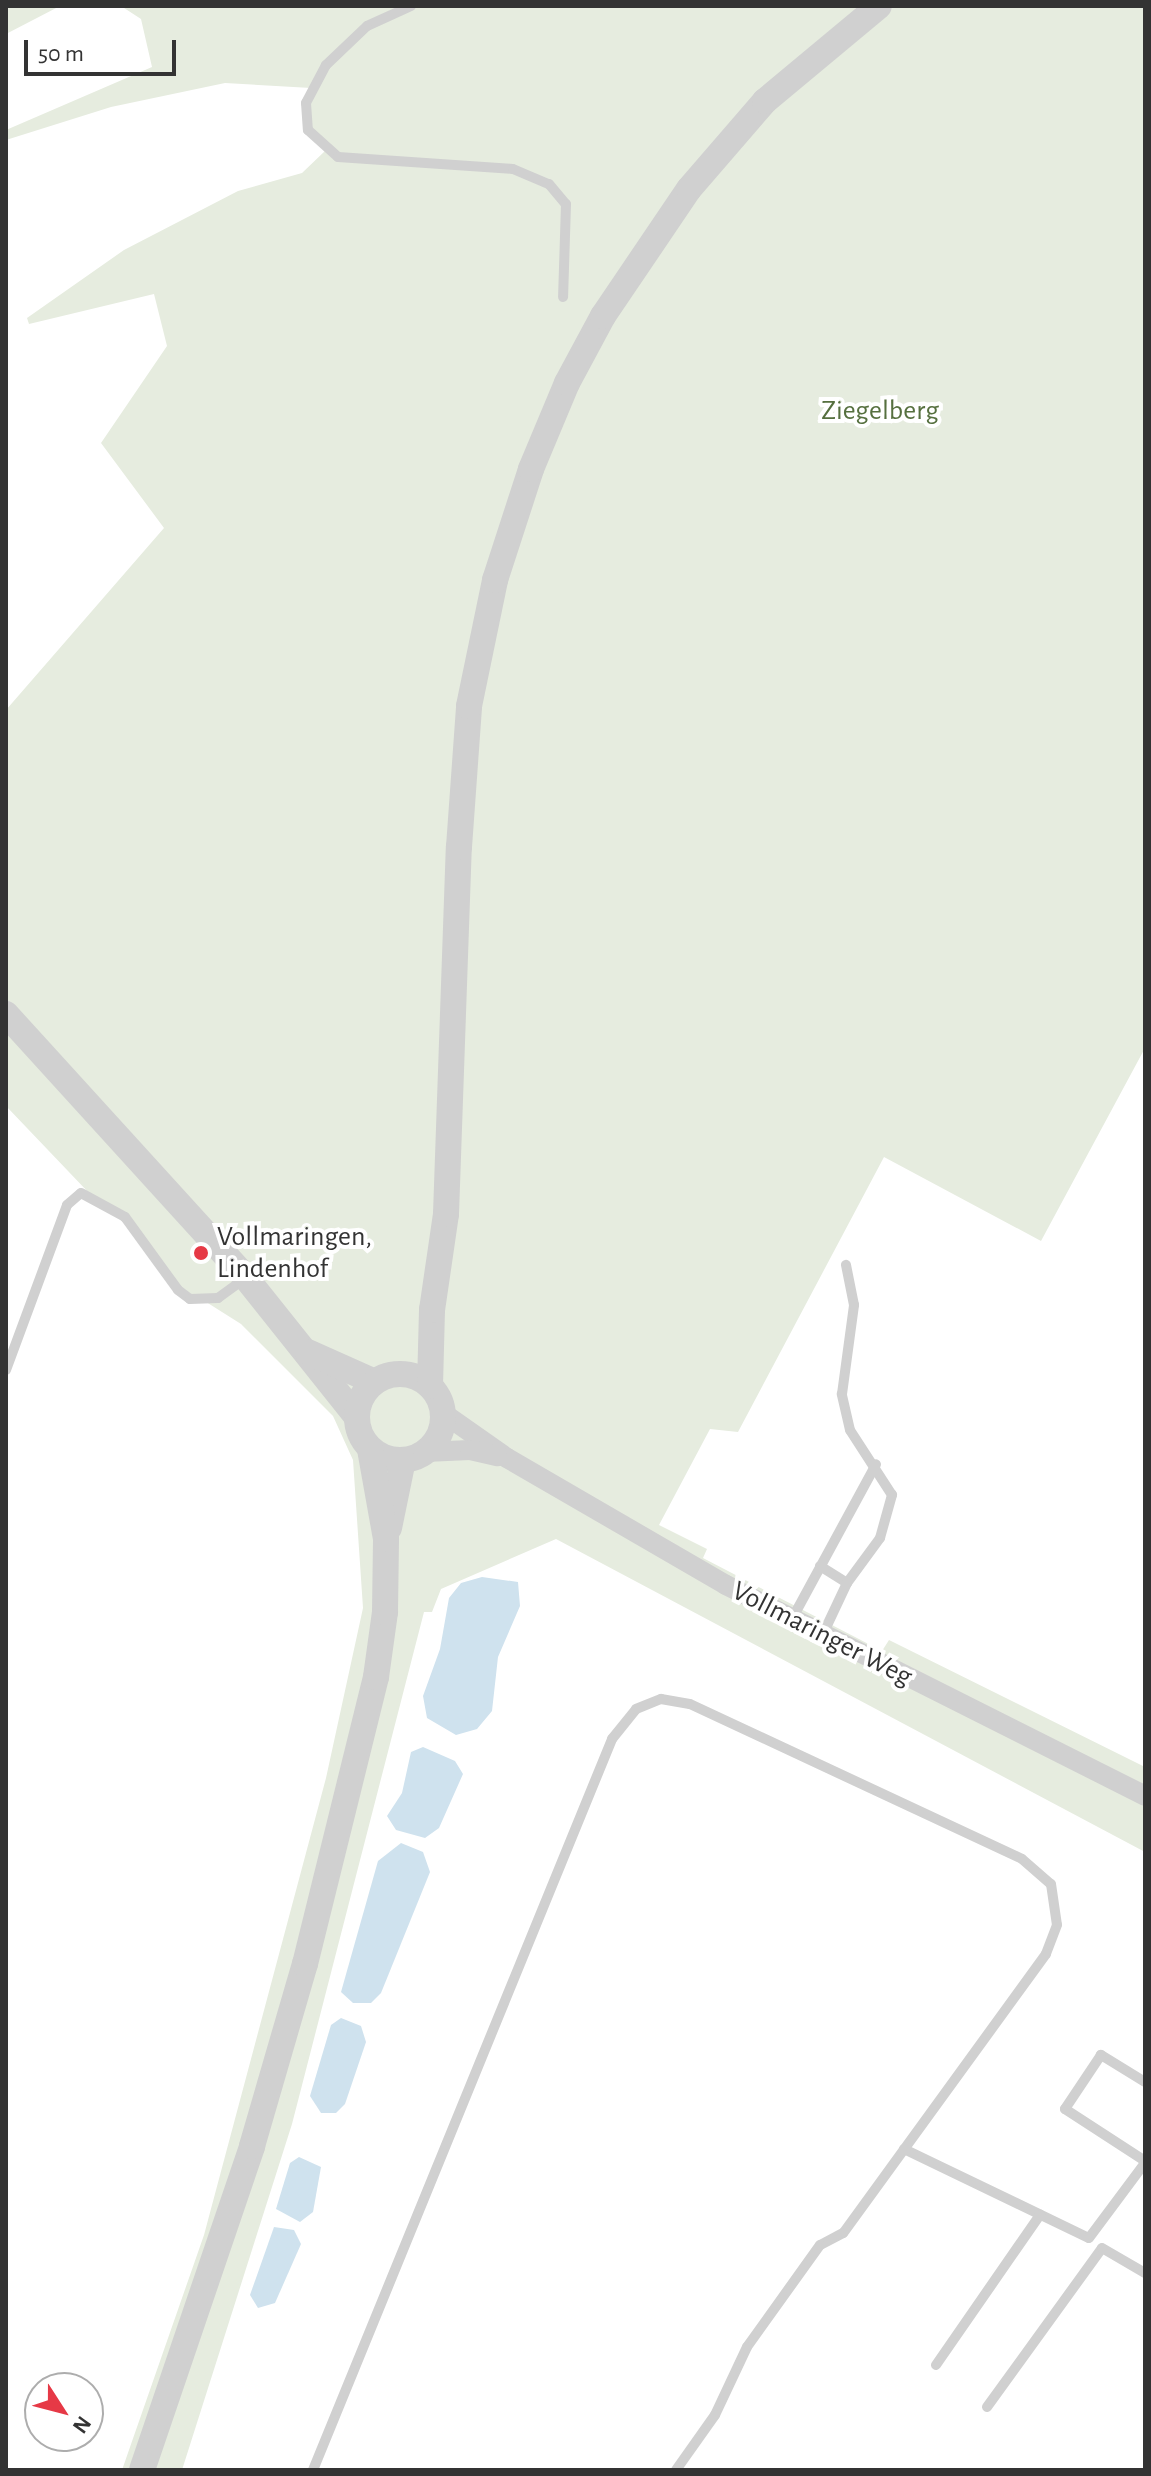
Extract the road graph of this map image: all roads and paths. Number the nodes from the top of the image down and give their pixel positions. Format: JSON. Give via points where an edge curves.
{"nodes":[{"id":1,"x":411,"y":6,"type":"edge"},
{"id":2,"x":879,"y":6,"type":"edge"},
{"id":3,"x":563,"y":297,"type":"dead end"},
{"id":4,"x":6,"y":1014,"type":"edge"},
{"id":5,"x":846,"y":1265,"type":"dead end"},
{"id":6,"x":246,"y":1278,"type":"junction"},
{"id":7,"x":432,"y":1310,"type":"junction"},
{"id":8,"x":301,"y":1348,"type":"junction"},
{"id":9,"x":6,"y":1370,"type":"edge"},
{"id":10,"x":402,"y":1374,"type":"junction"},
{"id":11,"x":375,"y":1382,"type":"junction"},
{"id":12,"x":430,"y":1386,"type":"junction"},
{"id":13,"x":443,"y":1413,"type":"junction"},
{"id":14,"x":356,"y":1416,"type":"junction"},
{"id":15,"x":370,"y":1449,"type":"junction"},
{"id":16,"x":414,"y":1456,"type":"junction"},
{"id":17,"x":507,"y":1458,"type":"junction"},
{"id":18,"x":876,"y":1464,"type":"junction"},
{"id":19,"x":386,"y":1539,"type":"junction"},
{"id":20,"x":820,"y":1566,"type":"junction"},
{"id":21,"x":847,"y":1583,"type":"junction"},
{"id":22,"x":792,"y":1619,"type":"junction"},
{"id":23,"x":823,"y":1634,"type":"junction"},
{"id":24,"x":1145,"y":1796,"type":"edge"},
{"id":25,"x":1145,"y":2082,"type":"edge"},
{"id":26,"x":904,"y":2149,"type":"junction"},
{"id":27,"x":1145,"y":2162,"type":"edge"},
{"id":28,"x":1040,"y":2215,"type":"junction"},
{"id":29,"x":1089,"y":2238,"type":"junction"},
{"id":30,"x":1102,"y":2248,"type":"junction"},
{"id":31,"x":1145,"y":2273,"type":"edge"},
{"id":32,"x":936,"y":2365,"type":"dead end"},
{"id":33,"x":987,"y":2407,"type":"dead end"},
{"id":34,"x":142,"y":2470,"type":"edge"},
{"id":35,"x":313,"y":2470,"type":"edge"},
{"id":36,"x":676,"y":2470,"type":"edge"}],
"edges":[{"from":1,"to":3,"type":"lane","via":[[367,26],[326,65],[306,103],[308,130],[338,157],[513,169],[549,184],[566,204]]},
{"from":2,"to":7,"type":"street","via":[[765,101],[689,189],[603,316],[567,383],[531,469],[495,580],[469,706],[446,1214]]},
{"from":4,"to":6,"type":"street"},
{"from":5,"to":18,"type":"lane","via":[[854,1305],[844,1346],[842,1394],[850,1430]]},
{"from":6,"to":8,"type":"street"},
{"from":6,"to":9,"type":"lane","via":[[218,1298],[190,1299],[125,1217],[81,1193],[67,1205]]},
{"from":7,"to":10,"type":"street"},
{"from":7,"to":12,"type":"street"},
{"from":8,"to":11,"type":"street"},
{"from":8,"to":14,"type":"street"},
{"from":10,"to":11,"type":"street"},
{"from":10,"to":12,"type":"street"},
{"from":11,"to":14,"type":"street","via":[[362,1397]]},
{"from":12,"to":13,"type":"street"},
{"from":13,"to":16,"type":"street","via":[[441,1430]]},
{"from":13,"to":17,"type":"street","name":"Vollmaringer Weg"},
{"from":14,"to":15,"type":"street"},
{"from":15,"to":16,"type":"street"},
{"from":15,"to":19,"type":"street"},
{"from":16,"to":17,"type":"street","name":"Vollmaringer Weg","via":[[470,1450]]},
{"from":16,"to":19,"type":"street"},
{"from":17,"to":22,"type":"street","name":"Vollmaringer Weg"},
{"from":18,"to":20,"type":"lane"},
{"from":18,"to":21,"type":"lane","via":[[892,1495],[889,1513],[880,1538]]},
{"from":19,"to":34,"type":"street","via":[[385,1612],[376,1677],[305,1964],[252,2146]]},
{"from":20,"to":21,"type":"lane"},
{"from":20,"to":22,"type":"lane"},
{"from":21,"to":23,"type":"lane"},
{"from":22,"to":23,"type":"street","name":"Vollmaringer Weg"},
{"from":23,"to":24,"type":"street","name":"Vollmaringer Weg"},
{"from":25,"to":27,"type":"lane","via":[[1101,2055],[1065,2109]]},
{"from":26,"to":28,"type":"lane"},
{"from":26,"to":35,"type":"lane","via":[[1046,1954],[1057,1925],[1051,1884],[1022,1859],[690,1704],[661,1699],[636,1709],[612,1739]]},
{"from":26,"to":36,"type":"lane","via":[[843,2233],[820,2245],[747,2347],[715,2415]]},
{"from":27,"to":29,"type":"lane"},
{"from":28,"to":29,"type":"lane"},
{"from":28,"to":32,"type":"lane"},
{"from":29,"to":30,"type":"lane"},
{"from":30,"to":31,"type":"lane"},
{"from":30,"to":33,"type":"lane"}]}
